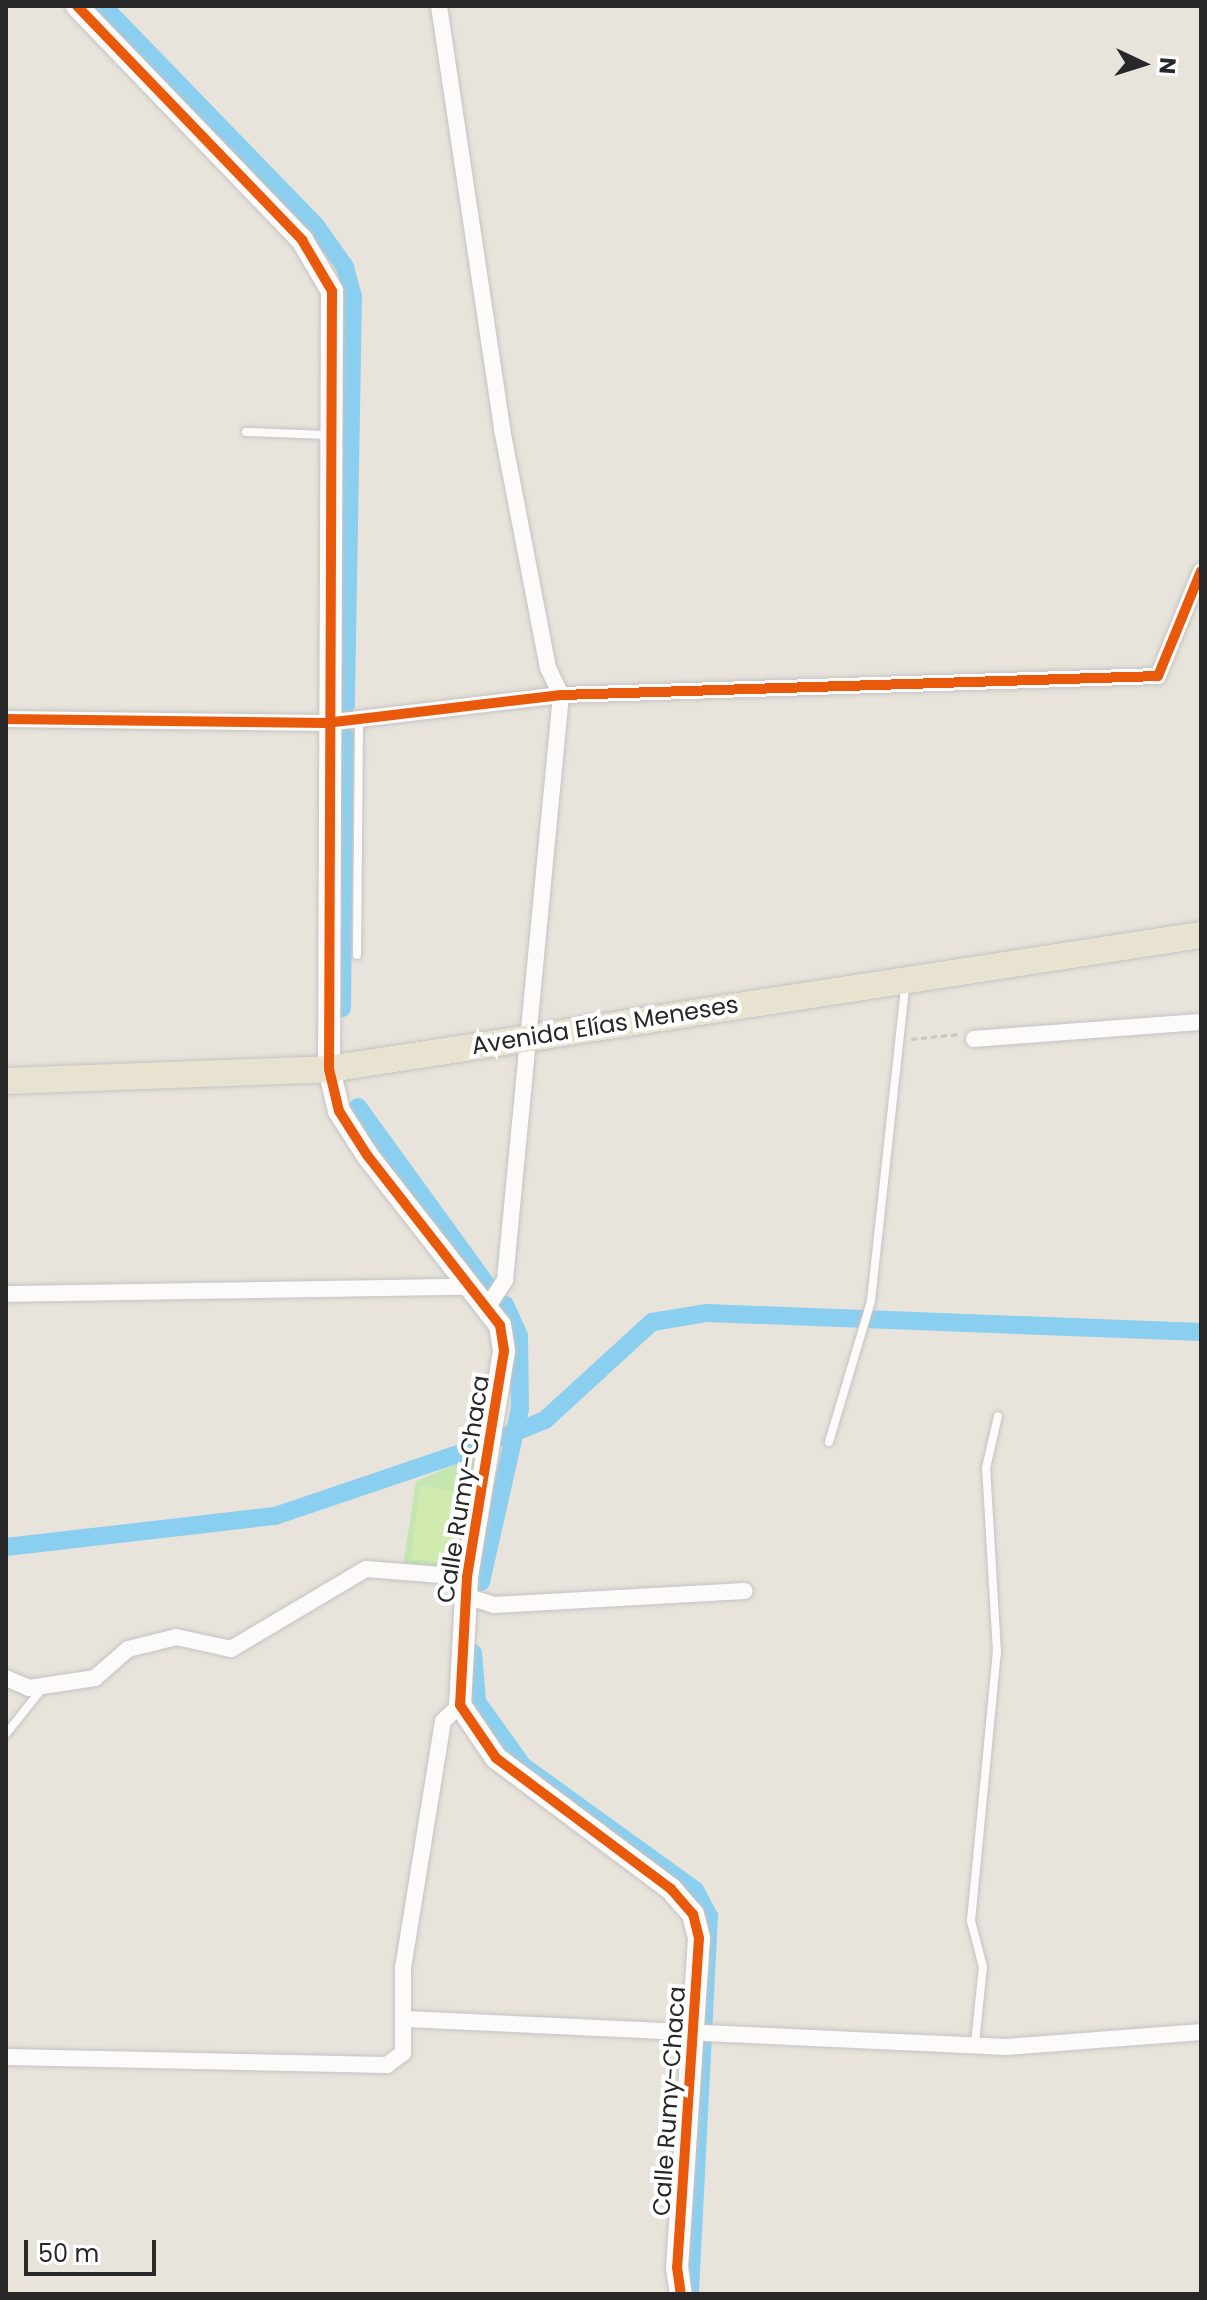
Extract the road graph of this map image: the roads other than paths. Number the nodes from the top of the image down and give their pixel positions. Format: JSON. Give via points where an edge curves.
{"nodes":[{"id":1,"x":77,"y":6,"type":"edge"},
{"id":2,"x":439,"y":6,"type":"edge"},
{"id":3,"x":246,"y":432,"type":"dead end"},
{"id":4,"x":333,"y":436,"type":"junction"},
{"id":5,"x":1201,"y":571,"type":"edge"},
{"id":6,"x":561,"y":695,"type":"junction"},
{"id":7,"x":6,"y":719,"type":"edge"},
{"id":8,"x":359,"y":719,"type":"junction"},
{"id":9,"x":326,"y":723,"type":"junction"},
{"id":10,"x":1201,"y":935,"type":"edge"},
{"id":11,"x":357,"y":955,"type":"dead end"},
{"id":12,"x":906,"y":978,"type":"junction"},
{"id":13,"x":1201,"y":1022,"type":"edge"},
{"id":14,"x":533,"y":1035,"type":"junction"},
{"id":15,"x":974,"y":1039,"type":"road end"},
{"id":16,"x":329,"y":1069,"type":"junction"},
{"id":17,"x":6,"y":1081,"type":"edge"},
{"id":18,"x":471,"y":1287,"type":"junction"},
{"id":19,"x":6,"y":1294,"type":"edge"},
{"id":20,"x":487,"y":1308,"type":"junction"},
{"id":21,"x":998,"y":1416,"type":"dead end"},
{"id":22,"x":829,"y":1442,"type":"dead end"},
{"id":23,"x":466,"y":1586,"type":"junction"},
{"id":24,"x":745,"y":1591,"type":"dead end"},
{"id":25,"x":6,"y":1678,"type":"edge"},
{"id":26,"x":45,"y":1686,"type":"junction"},
{"id":27,"x":460,"y":1705,"type":"junction"},
{"id":28,"x":6,"y":1734,"type":"edge"},
{"id":29,"x":406,"y":2019,"type":"junction"},
{"id":30,"x":698,"y":2027,"type":"junction"},
{"id":31,"x":1201,"y":2032,"type":"edge"},
{"id":32,"x":975,"y":2043,"type":"junction"},
{"id":33,"x":6,"y":2057,"type":"edge"},
{"id":34,"x":681,"y":2294,"type":"edge"}],
"edges":[{"from":1,"to":4,"type":"street","name":"Calle Rumy-Chaca","via":[[302,240],[332,291]]},
{"from":2,"to":6,"type":"street","via":[[502,429],[548,668]]},
{"from":3,"to":4,"type":"lane"},
{"from":4,"to":9,"type":"street","name":"Calle Rumy-Chaca"},
{"from":5,"to":6,"type":"street","via":[[1158,676]]},
{"from":6,"to":8,"type":"street"},
{"from":6,"to":14,"type":"street"},
{"from":7,"to":9,"type":"street"},
{"from":8,"to":9,"type":"street"},
{"from":8,"to":11,"type":"lane"},
{"from":9,"to":16,"type":"street","name":"Calle Rumy-Chaca"},
{"from":10,"to":12,"type":"main road","name":"Avenida Elías Meneses"},
{"from":12,"to":14,"type":"main road","name":"Avenida Elías Meneses"},
{"from":12,"to":22,"type":"lane","via":[[871,1301],[862,1346]]},
{"from":13,"to":15,"type":"street"},
{"from":14,"to":16,"type":"main road","name":"Avenida Elías Meneses"},
{"from":14,"to":20,"type":"street","via":[[505,1280]]},
{"from":16,"to":17,"type":"main road","name":"Avenida Elías Meneses"},
{"from":16,"to":18,"type":"street","name":"Calle Rumy-Chaca","via":[[339,1111],[367,1155]]},
{"from":18,"to":19,"type":"street"},
{"from":18,"to":20,"type":"street","name":"Calle Rumy-Chaca"},
{"from":20,"to":23,"type":"street","name":"Calle Rumy-Chaca","via":[[500,1325],[504,1351]]},
{"from":21,"to":32,"type":"lane","via":[[986,1468],[997,1652],[971,1921],[983,1967]]},
{"from":23,"to":24,"type":"street","via":[[494,1605]]},
{"from":23,"to":26,"type":"street","via":[[366,1569],[231,1649],[176,1637],[128,1649],[95,1678]]},
{"from":23,"to":27,"type":"street","name":"Calle Rumy-Chaca"},
{"from":25,"to":26,"type":"street"},
{"from":26,"to":28,"type":"lane"},
{"from":27,"to":29,"type":"street","via":[[443,1721],[403,1968]]},
{"from":27,"to":30,"type":"street","name":"Calle Rumy-Chaca","via":[[496,1758],[671,1889],[693,1914],[699,1938]]},
{"from":29,"to":30,"type":"street"},
{"from":29,"to":33,"type":"street","via":[[408,2044],[387,2065]]},
{"from":30,"to":32,"type":"street"},
{"from":30,"to":34,"type":"street","name":"Calle Rumy-Chaca","via":[[677,2267]]},
{"from":31,"to":32,"type":"street","via":[[1146,2031],[1123,2042]]}]}
